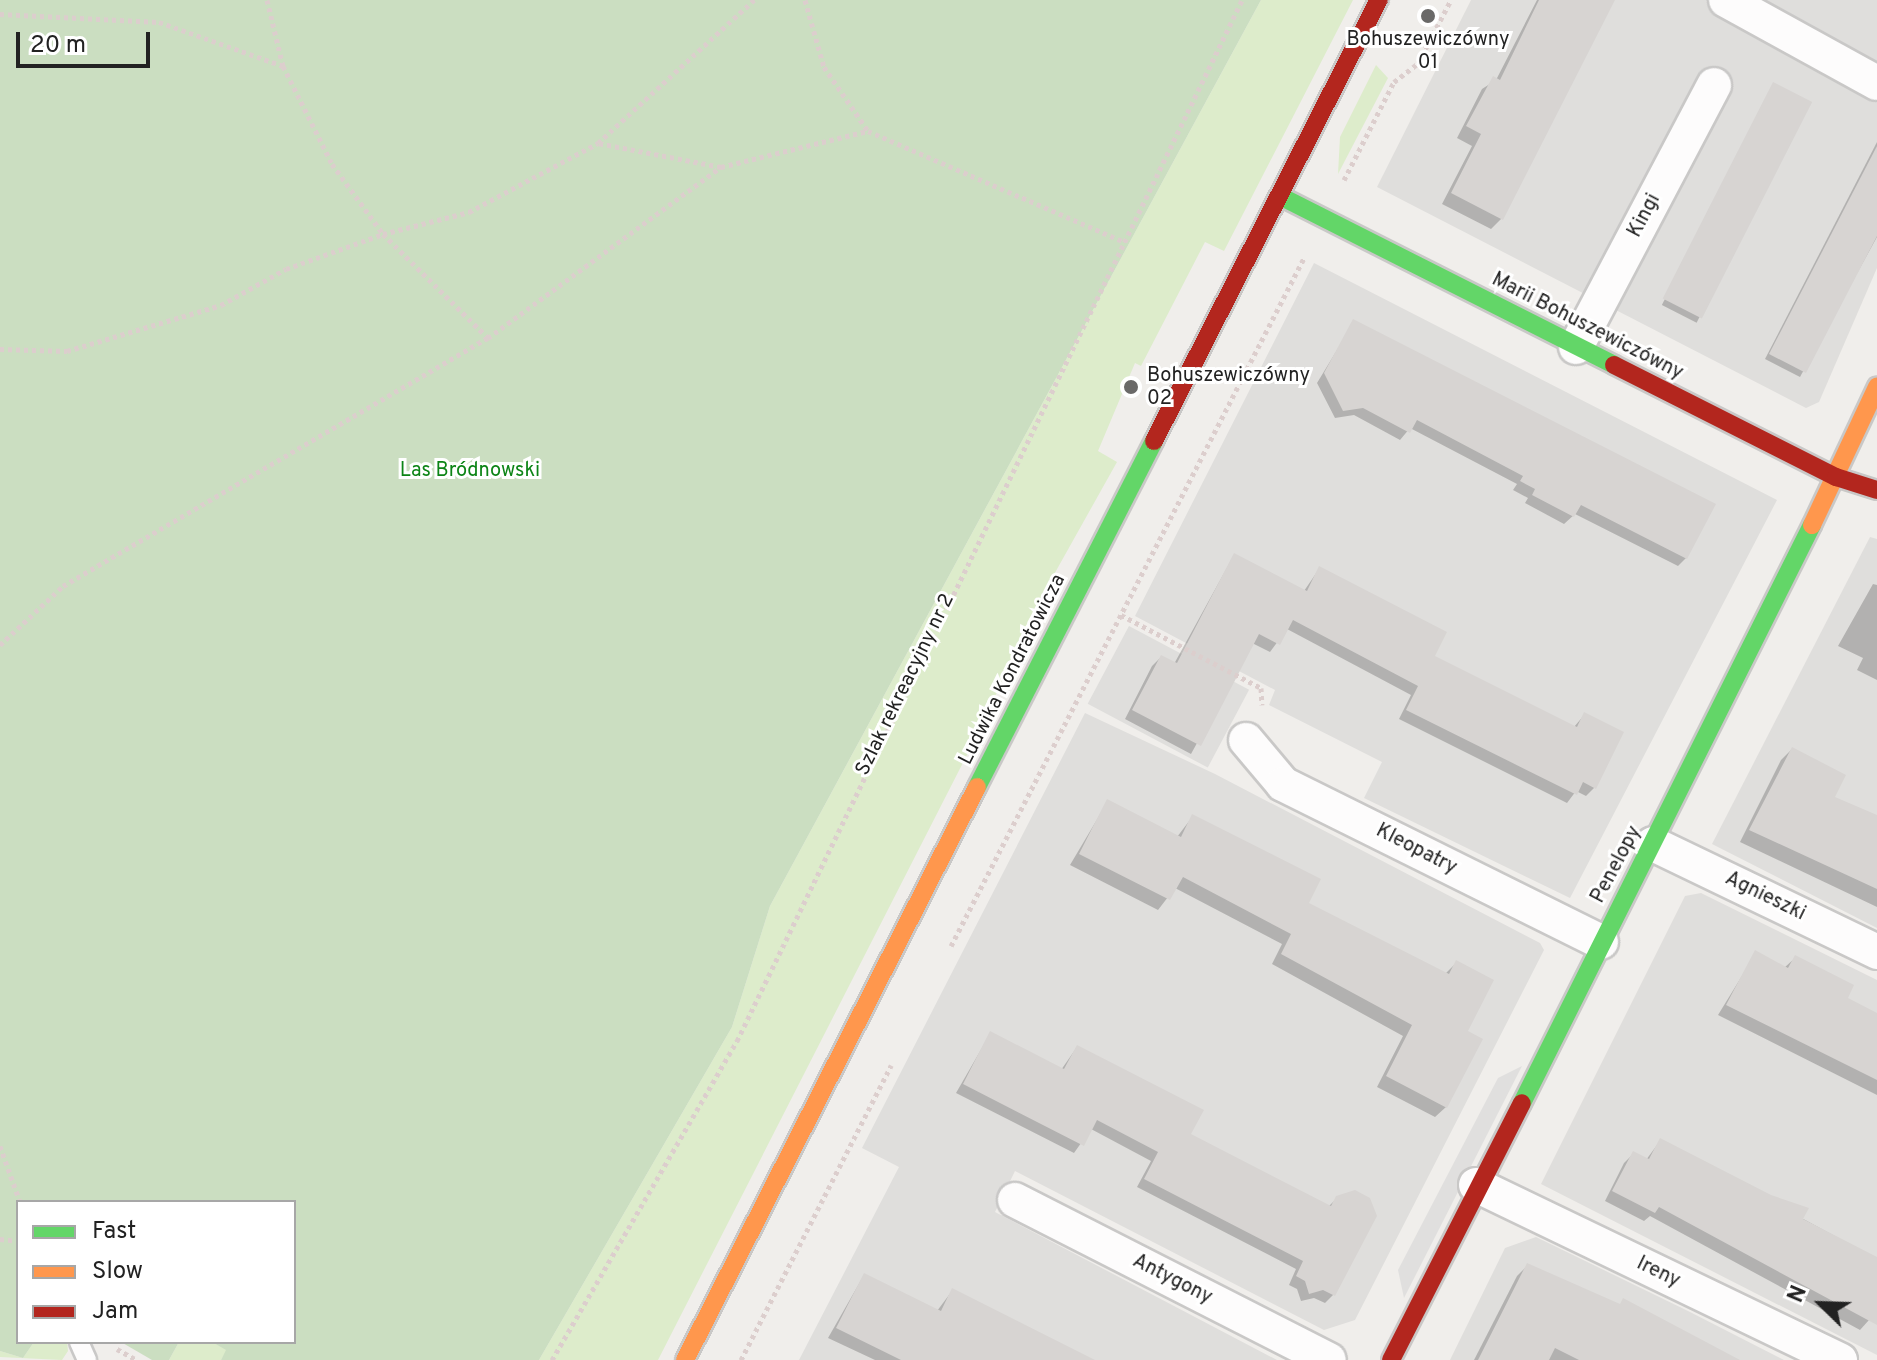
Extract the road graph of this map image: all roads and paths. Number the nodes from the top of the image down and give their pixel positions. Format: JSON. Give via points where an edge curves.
{"nodes":[{"id":1,"x":267,"y":0,"type":"edge"},
{"id":2,"x":754,"y":0,"type":"edge"},
{"id":3,"x":805,"y":0,"type":"edge"},
{"id":4,"x":1242,"y":0,"type":"edge"},
{"id":5,"x":1379,"y":0,"type":"edge"},
{"id":6,"x":1451,"y":0,"type":"edge"},
{"id":7,"x":1726,"y":0,"type":"edge"},
{"id":8,"x":0,"y":14,"type":"edge"},
{"id":9,"x":283,"y":66,"type":"junction"},
{"id":10,"x":1877,"y":83,"type":"edge"},
{"id":11,"x":1714,"y":85,"type":"dead end"},
{"id":12,"x":868,"y":131,"type":"junction"},
{"id":13,"x":598,"y":143,"type":"junction"},
{"id":14,"x":721,"y":167,"type":"junction"},
{"id":15,"x":1344,"y":181,"type":"dead end"},
{"id":16,"x":1280,"y":196,"type":"junction"},
{"id":17,"x":383,"y":234,"type":"junction"},
{"id":18,"x":1122,"y":241,"type":"junction"},
{"id":19,"x":1304,"y":258,"type":"dead end"},
{"id":20,"x":488,"y":338,"type":"junction"},
{"id":21,"x":1576,"y":347,"type":"junction"},
{"id":22,"x":0,"y":349,"type":"edge"},
{"id":23,"x":1877,"y":387,"type":"edge"},
{"id":24,"x":1836,"y":477,"type":"junction"},
{"id":25,"x":1877,"y":490,"type":"edge"},
{"id":26,"x":1121,"y":615,"type":"junction"},
{"id":27,"x":0,"y":645,"type":"edge"},
{"id":28,"x":1250,"y":745,"type":"joint"},
{"id":29,"x":1653,"y":844,"type":"junction"},
{"id":30,"x":1601,"y":942,"type":"junction"},
{"id":31,"x":1877,"y":952,"type":"edge"},
{"id":32,"x":948,"y":953,"type":"dead end"},
{"id":33,"x":898,"y":1051,"type":"dead end"},
{"id":34,"x":0,"y":1146,"type":"edge"},
{"id":35,"x":1476,"y":1185,"type":"junction"},
{"id":36,"x":19,"y":1200,"type":"edge"},
{"id":37,"x":1015,"y":1200,"type":"dead end"},
{"id":38,"x":111,"y":1344,"type":"edge"},
{"id":39,"x":137,"y":1360,"type":"edge"},
{"id":40,"x":552,"y":1360,"type":"edge"},
{"id":41,"x":685,"y":1360,"type":"edge"},
{"id":42,"x":741,"y":1360,"type":"edge"},
{"id":43,"x":1329,"y":1360,"type":"edge"},
{"id":44,"x":1391,"y":1360,"type":"edge"},
{"id":45,"x":1840,"y":1360,"type":"edge"}],
"edges":[{"from":1,"to":9,"type":"path"},
{"from":2,"to":13,"type":"path"},
{"from":3,"to":12,"type":"path","via":[[824,67]]},
{"from":4,"to":18,"type":"path","name":"Szlak rekreacyjny nr 2"},
{"from":5,"to":16,"type":"street","name":"Ludwika Kondratowicza"},
{"from":6,"to":15,"type":"path","via":[[1418,63],[1394,82]]},
{"from":7,"to":10,"type":"street"},
{"from":8,"to":9,"type":"path","via":[[159,22]]},
{"from":9,"to":17,"type":"path","via":[[332,164]]},
{"from":11,"to":21,"type":"street","name":"Kingi"},
{"from":12,"to":14,"type":"path"},
{"from":12,"to":18,"type":"path"},
{"from":13,"to":14,"type":"path"},
{"from":13,"to":17,"type":"path","via":[[469,212]]},
{"from":14,"to":20,"type":"path"},
{"from":16,"to":21,"type":"street","name":"Marii Bohuszewiczówny"},
{"from":16,"to":41,"type":"street","name":"Ludwika Kondratowicza"},
{"from":17,"to":20,"type":"path"},
{"from":17,"to":22,"type":"path","via":[[286,269],[221,305],[67,351]]},
{"from":18,"to":40,"type":"path","name":"Szlak rekreacyjny nr 2","via":[[737,1041]]},
{"from":19,"to":26,"type":"path"},
{"from":20,"to":27,"type":"path","via":[[63,586]]},
{"from":21,"to":24,"type":"street","name":"Marii Bohuszewiczówny"},
{"from":23,"to":24,"type":"street","name":"Penelopy"},
{"from":24,"to":25,"type":"street","name":"Marii Bohuszewiczówny"},
{"from":24,"to":29,"type":"street","name":"Penelopy"},
{"from":26,"to":28,"type":"path","via":[[1261,688]]},
{"from":26,"to":32,"type":"path"},
{"from":28,"to":30,"type":"street","name":"Kleopatry","via":[[1283,784]]},
{"from":29,"to":30,"type":"street","name":"Penelopy"},
{"from":29,"to":31,"type":"street","name":"Agnieszki"},
{"from":30,"to":35,"type":"street","name":"Penelopy"},
{"from":33,"to":42,"type":"path"},
{"from":34,"to":36,"type":"path"},
{"from":35,"to":44,"type":"street","name":"Penelopy"},
{"from":35,"to":45,"type":"street","name":"Ireny"},
{"from":37,"to":43,"type":"street","name":"Antygony"},
{"from":38,"to":39,"type":"path"}]}
